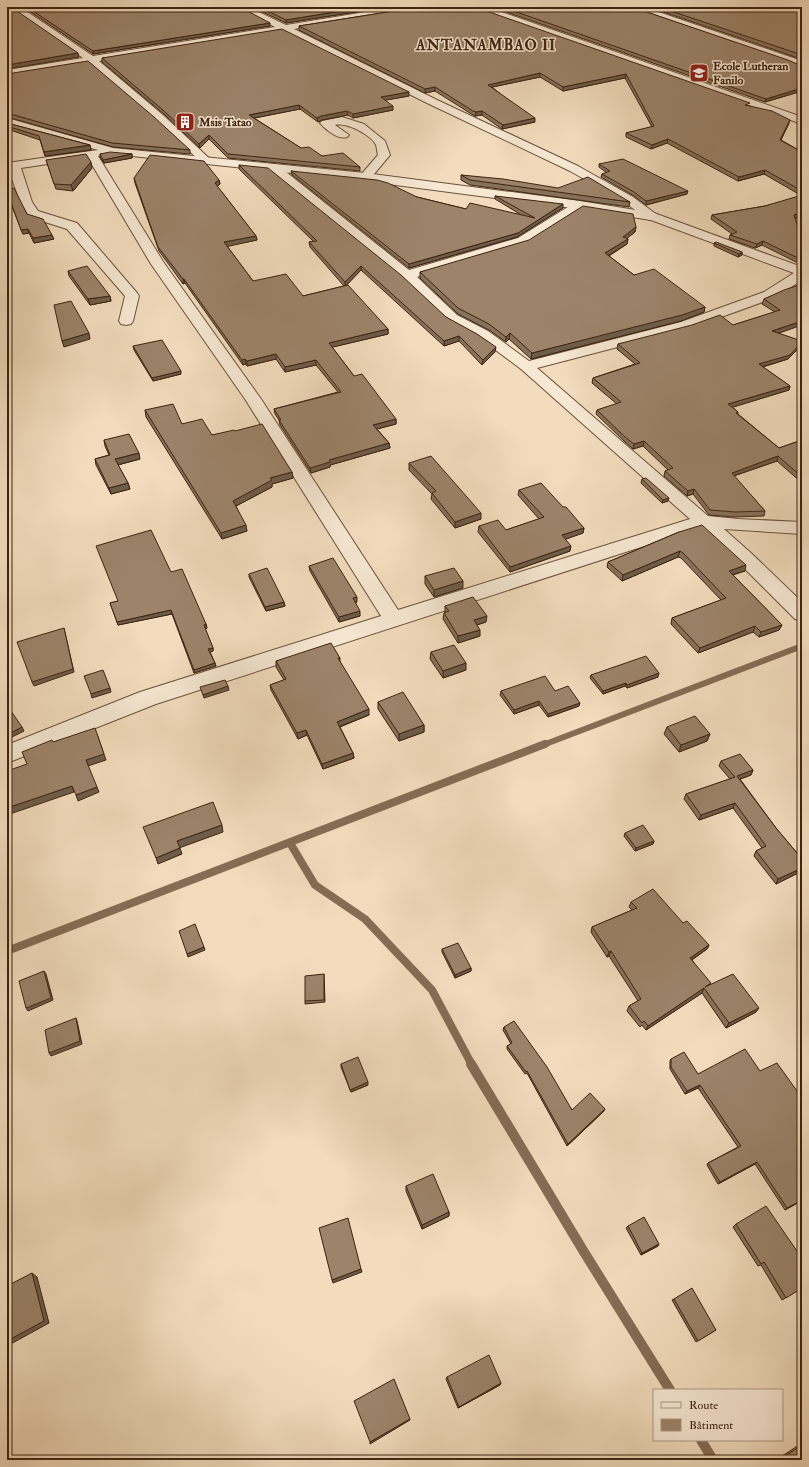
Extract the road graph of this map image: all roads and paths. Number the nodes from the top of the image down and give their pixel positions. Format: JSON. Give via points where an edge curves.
{"nodes":[{"id":1,"x":14,"y":7,"type":"edge"},
{"id":2,"x":241,"y":7,"type":"edge"},
{"id":3,"x":412,"y":7,"type":"edge"},
{"id":4,"x":478,"y":7,"type":"edge"},
{"id":5,"x":635,"y":7,"type":"edge"},
{"id":6,"x":649,"y":7,"type":"edge"},
{"id":7,"x":286,"y":28,"type":"junction"},
{"id":8,"x":802,"y":58,"type":"edge"},
{"id":9,"x":91,"y":59,"type":"junction"},
{"id":10,"x":802,"y":64,"type":"edge"},
{"id":11,"x":7,"y":73,"type":"edge"},
{"id":12,"x":7,"y":121,"type":"edge"},
{"id":13,"x":802,"y":121,"type":"edge"},
{"id":14,"x":343,"y":135,"type":"dead end"},
{"id":15,"x":86,"y":148,"type":"junction"},
{"id":16,"x":204,"y":160,"type":"junction"},
{"id":17,"x":10,"y":166,"type":"edge"},
{"id":18,"x":272,"y":168,"type":"junction"},
{"id":19,"x":365,"y":177,"type":"junction"},
{"id":20,"x":580,"y":205,"type":"junction"},
{"id":21,"x":654,"y":217,"type":"junction"},
{"id":22,"x":802,"y":273,"type":"edge"},
{"id":23,"x":407,"y":276,"type":"junction"},
{"id":24,"x":126,"y":321,"type":"dead end"},
{"id":25,"x":526,"y":366,"type":"junction"},
{"id":26,"x":703,"y":521,"type":"junction"},
{"id":27,"x":802,"y":528,"type":"edge"},
{"id":28,"x":802,"y":614,"type":"edge"},
{"id":29,"x":393,"y":619,"type":"junction"},
{"id":30,"x":7,"y":754,"type":"edge"}],
"edges":[{"from":1,"to":9,"type":"street"},
{"from":2,"to":7,"type":"street"},
{"from":3,"to":7,"type":"street"},
{"from":4,"to":13,"type":"street"},
{"from":5,"to":10,"type":"street"},
{"from":6,"to":8,"type":"street"},
{"from":7,"to":9,"type":"street"},
{"from":7,"to":21,"type":"street","via":[[431,101],[564,163],[627,197]]},
{"from":9,"to":11,"type":"street"},
{"from":9,"to":16,"type":"street"},
{"from":12,"to":15,"type":"street"},
{"from":14,"to":19,"type":"street","via":[[326,123],[342,120],[360,126],[382,143],[384,154]]},
{"from":15,"to":16,"type":"street"},
{"from":15,"to":17,"type":"street","via":[[61,158]]},
{"from":15,"to":29,"type":"street","via":[[158,264],[253,399]]},
{"from":16,"to":18,"type":"street"},
{"from":17,"to":24,"type":"street","via":[[33,214],[72,226],[132,296]]},
{"from":18,"to":19,"type":"street"},
{"from":18,"to":23,"type":"street"},
{"from":19,"to":20,"type":"street"},
{"from":20,"to":21,"type":"street"},
{"from":20,"to":23,"type":"street","via":[[523,241]]},
{"from":21,"to":22,"type":"street"},
{"from":22,"to":25,"type":"street","via":[[769,295],[686,325]]},
{"from":23,"to":25,"type":"street","via":[[452,318],[483,334]]},
{"from":25,"to":26,"type":"street"},
{"from":26,"to":27,"type":"street"},
{"from":26,"to":28,"type":"street"},
{"from":26,"to":29,"type":"street"},
{"from":29,"to":30,"type":"street","via":[[148,698]]}]}
